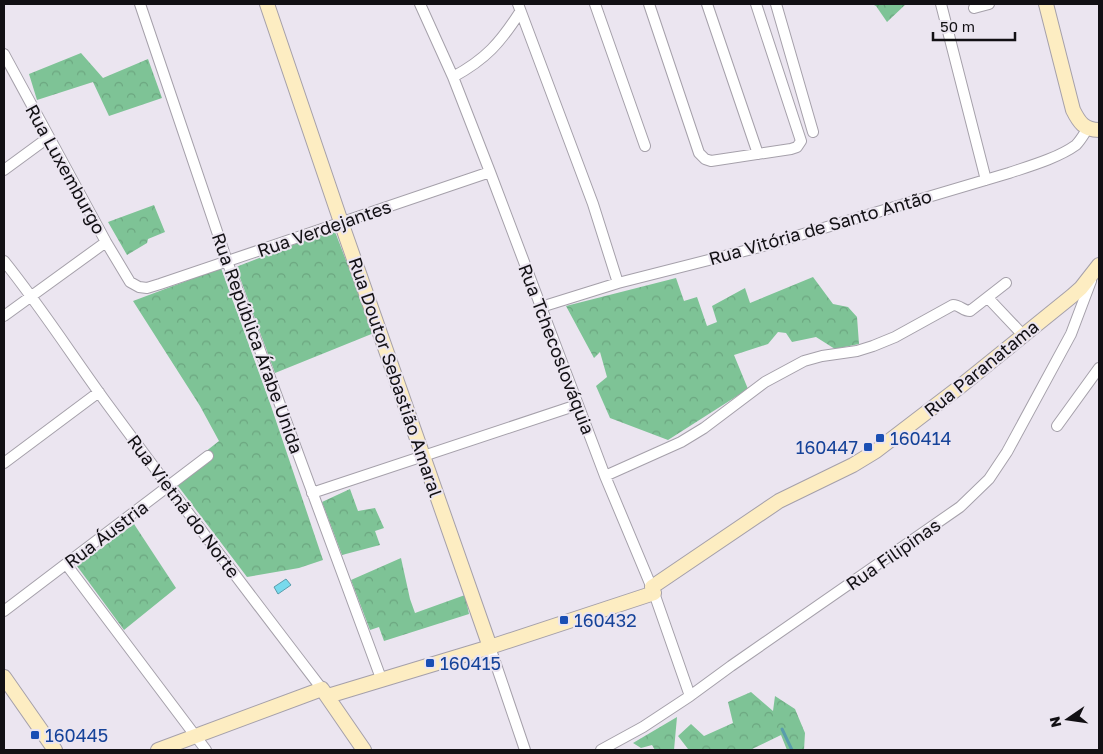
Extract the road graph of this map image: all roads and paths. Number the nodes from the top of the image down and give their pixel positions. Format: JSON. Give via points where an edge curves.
{"nodes":[{"id":1,"x":140,"y":4,"type":"edge"},
{"id":2,"x":267,"y":4,"type":"edge"},
{"id":3,"x":420,"y":4,"type":"edge"},
{"id":4,"x":595,"y":4,"type":"edge"},
{"id":5,"x":649,"y":4,"type":"edge"},
{"id":6,"x":707,"y":4,"type":"edge"},
{"id":7,"x":756,"y":4,"type":"edge"},
{"id":8,"x":776,"y":4,"type":"edge"},
{"id":9,"x":941,"y":4,"type":"edge"},
{"id":10,"x":989,"y":4,"type":"edge"},
{"id":11,"x":1046,"y":4,"type":"edge"},
{"id":12,"x":519,"y":8,"type":"edge"},
{"id":13,"x":974,"y":8,"type":"dead end"},
{"id":14,"x":4,"y":54,"type":"edge"},
{"id":15,"x":453,"y":77,"type":"junction"},
{"id":16,"x":1094,"y":129,"type":"edge"},
{"id":17,"x":813,"y":132,"type":"dead end"},
{"id":18,"x":49,"y":137,"type":"junction"},
{"id":19,"x":645,"y":146,"type":"dead end"},
{"id":20,"x":758,"y":154,"type":"junction"},
{"id":21,"x":4,"y":170,"type":"edge"},
{"id":22,"x":490,"y":172,"type":"junction"},
{"id":23,"x":986,"y":180,"type":"junction"},
{"id":24,"x":341,"y":222,"type":"junction"},
{"id":25,"x":106,"y":242,"type":"junction"},
{"id":26,"x":4,"y":261,"type":"edge"},
{"id":27,"x":227,"y":261,"type":"junction"},
{"id":28,"x":1097,"y":271,"type":"edge"},
{"id":29,"x":130,"y":282,"type":"joint"},
{"id":30,"x":618,"y":283,"type":"junction"},
{"id":31,"x":1006,"y":283,"type":"dead end"},
{"id":32,"x":31,"y":295,"type":"junction"},
{"id":33,"x":988,"y":298,"type":"junction"},
{"id":34,"x":541,"y":307,"type":"junction"},
{"id":35,"x":4,"y":316,"type":"edge"},
{"id":36,"x":1023,"y":335,"type":"junction"},
{"id":37,"x":1099,"y":368,"type":"edge"},
{"id":38,"x":99,"y":392,"type":"junction"},
{"id":39,"x":577,"y":405,"type":"junction"},
{"id":40,"x":1057,"y":426,"type":"dead end"},
{"id":41,"x":208,"y":456,"type":"dead end"},
{"id":42,"x":424,"y":456,"type":"junction"},
{"id":43,"x":4,"y":463,"type":"edge"},
{"id":44,"x":605,"y":476,"type":"junction"},
{"id":45,"x":169,"y":486,"type":"junction"},
{"id":46,"x":312,"y":493,"type":"junction"},
{"id":47,"x":66,"y":564,"type":"junction"},
{"id":48,"x":653,"y":590,"type":"junction"},
{"id":49,"x":4,"y":611,"type":"edge"},
{"id":50,"x":490,"y":647,"type":"junction"},
{"id":51,"x":4,"y":677,"type":"edge"},
{"id":52,"x":382,"y":681,"type":"junction"},
{"id":53,"x":325,"y":692,"type":"junction"},
{"id":54,"x":690,"y":696,"type":"junction"},
{"id":55,"x":195,"y":736,"type":"junction"},
{"id":56,"x":55,"y":750,"type":"edge"},
{"id":57,"x":158,"y":750,"type":"edge"},
{"id":58,"x":206,"y":750,"type":"edge"},
{"id":59,"x":364,"y":750,"type":"edge"},
{"id":60,"x":526,"y":750,"type":"edge"},
{"id":61,"x":601,"y":750,"type":"edge"}],
"edges":[{"from":1,"to":27,"type":"street","name":"Rua República Árabe Unida"},
{"from":2,"to":24,"type":"street","name":"Rua Doutor Sebastião Amaral"},
{"from":3,"to":15,"type":"street","name":"Rua Tchecoslováquia"},
{"from":4,"to":19,"type":"street"},
{"from":5,"to":20,"type":"street","via":[[699,153],[710,161]]},
{"from":6,"to":20,"type":"street"},
{"from":7,"to":20,"type":"street","via":[[801,141],[791,149]]},
{"from":8,"to":17,"type":"street"},
{"from":9,"to":23,"type":"street"},
{"from":10,"to":13,"type":"street"},
{"from":11,"to":16,"type":"street","name":"Rua Vitória de Santo Antão","via":[[1073,110],[1081,125]]},
{"from":12,"to":15,"type":"street","via":[[507,31],[490,51],[476,65]]},
{"from":12,"to":30,"type":"street","via":[[593,204]]},
{"from":14,"to":18,"type":"street","name":"Rua Luxemburgo"},
{"from":15,"to":22,"type":"street","name":"Rua Tchecoslováquia"},
{"from":16,"to":23,"type":"street","name":"Rua Vitória de Santo Antão","via":[[1065,151]]},
{"from":18,"to":21,"type":"street"},
{"from":18,"to":25,"type":"street","name":"Rua Luxemburgo"},
{"from":22,"to":24,"type":"street","name":"Rua Verdejantes"},
{"from":22,"to":34,"type":"street","name":"Rua Tchecoslováquia"},
{"from":23,"to":30,"type":"street","name":"Rua Vitória de Santo Antão","via":[[756,248]]},
{"from":24,"to":27,"type":"street","name":"Rua Verdejantes"},
{"from":24,"to":42,"type":"street","name":"Rua Doutor Sebastião Amaral"},
{"from":25,"to":29,"type":"street","name":"Rua Luxemburgo"},
{"from":25,"to":32,"type":"street"},
{"from":26,"to":32,"type":"street","name":"Rua Vietnã do Norte"},
{"from":27,"to":29,"type":"street","name":"Rua Verdejantes","via":[[147,288]]},
{"from":27,"to":46,"type":"street","name":"Rua República Árabe Unida"},
{"from":28,"to":36,"type":"street","name":"Rua Paranatama"},
{"from":28,"to":54,"type":"street","name":"Rua Filipinas","via":[[1071,334],[989,480],[960,508]]},
{"from":30,"to":34,"type":"street","name":"Rua Vitória de Santo Antão"},
{"from":31,"to":33,"type":"street"},
{"from":32,"to":35,"type":"street"},
{"from":32,"to":38,"type":"street","name":"Rua Vietnã do Norte"},
{"from":33,"to":36,"type":"street"},
{"from":33,"to":44,"type":"street","via":[[970,311],[953,305],[873,346],[804,361],[765,382],[681,442]]},
{"from":34,"to":39,"type":"street","name":"Rua Tchecoslováquia"},
{"from":36,"to":48,"type":"street","name":"Rua Paranatama","via":[[876,451],[779,501]]},
{"from":37,"to":40,"type":"street"},
{"from":38,"to":43,"type":"street"},
{"from":38,"to":45,"type":"street","name":"Rua Vietnã do Norte"},
{"from":39,"to":42,"type":"street"},
{"from":39,"to":44,"type":"street","name":"Rua Tchecoslováquia"},
{"from":41,"to":45,"type":"street","name":"Rua Áustria"},
{"from":42,"to":46,"type":"street"},
{"from":42,"to":50,"type":"street","name":"Rua Doutor Sebastião Amaral"},
{"from":44,"to":48,"type":"street","name":"Rua Tchecoslováquia"},
{"from":45,"to":47,"type":"street","name":"Rua Áustria"},
{"from":45,"to":53,"type":"street","name":"Rua Vietnã do Norte"},
{"from":46,"to":52,"type":"street","name":"Rua República Árabe Unida"},
{"from":47,"to":49,"type":"street","name":"Rua Áustria"},
{"from":47,"to":55,"type":"street"},
{"from":48,"to":50,"type":"street","name":"Rua Paranatama"},
{"from":48,"to":54,"type":"street","name":"Rua Tchecoslováquia"},
{"from":50,"to":52,"type":"street","name":"Rua Paranatama"},
{"from":50,"to":60,"type":"street","name":"Rua Doutor Sebastião Amaral"},
{"from":51,"to":56,"type":"street"},
{"from":52,"to":53,"type":"street","name":"Rua Paranatama"},
{"from":53,"to":55,"type":"street","name":"Rua Paranatama"},
{"from":53,"to":59,"type":"street","name":"Rua Vietnã do Norte"},
{"from":54,"to":61,"type":"street","name":"Rua Filipinas"},
{"from":55,"to":57,"type":"street","name":"Rua Paranatama"},
{"from":55,"to":58,"type":"street"}]}
